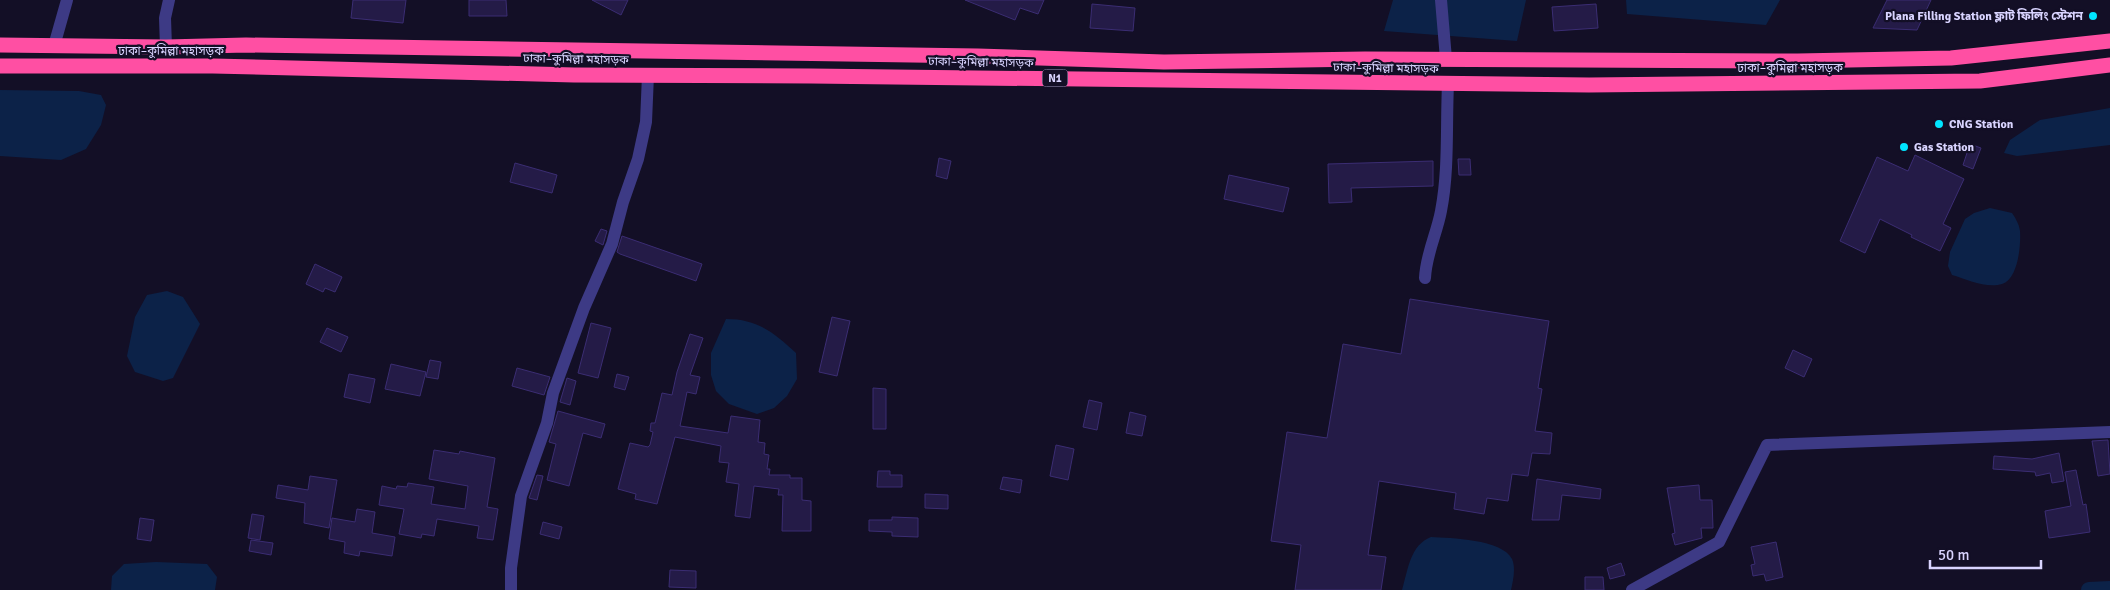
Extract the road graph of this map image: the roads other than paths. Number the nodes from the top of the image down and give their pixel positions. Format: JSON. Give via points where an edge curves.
{"nodes":[{"id":1,"x":67,"y":0,"type":"edge"},
{"id":2,"x":168,"y":0,"type":"edge"},
{"id":3,"x":1441,"y":0,"type":"edge"},
{"id":4,"x":2110,"y":41,"type":"edge"},
{"id":5,"x":0,"y":45,"type":"edge"},
{"id":6,"x":54,"y":46,"type":"junction"},
{"id":7,"x":166,"y":47,"type":"junction"},
{"id":8,"x":1446,"y":59,"type":"junction"},
{"id":9,"x":2110,"y":65,"type":"edge"},
{"id":10,"x":0,"y":66,"type":"edge"},
{"id":11,"x":648,"y":75,"type":"junction"},
{"id":12,"x":1448,"y":84,"type":"junction"},
{"id":13,"x":1425,"y":278,"type":"dead end"},
{"id":14,"x":2110,"y":432,"type":"edge"},
{"id":15,"x":511,"y":590,"type":"edge"},
{"id":16,"x":1632,"y":590,"type":"edge"}],
"edges":[{"from":1,"to":6,"type":"street"},
{"from":2,"to":7,"type":"street"},
{"from":3,"to":8,"type":"street"},
{"from":4,"to":8,"type":"highway","name":"ঢাকা–কুমিল্লা মহাসড়ক","number":"N1","via":[[1951,58],[1798,61]]},
{"from":5,"to":6,"type":"highway","name":"ঢাকা–কুমিল্লা মহাসড়ক","number":"N1"},
{"from":6,"to":7,"type":"highway","name":"ঢাকা–কুমিল্লা মহাসড়ক","number":"N1"},
{"from":7,"to":8,"type":"highway","name":"ঢাকা–কুমিল্লা মহাসড়ক","number":"N1","via":[[958,56],[1164,62]]},
{"from":9,"to":12,"type":"highway","name":"ঢাকা–কুমিল্লা মহাসড়ক","number":"N1","via":[[1980,81]]},
{"from":10,"to":11,"type":"highway","name":"ঢাকা–কুমিল্লা মহাসড়ক","number":"N1","via":[[213,66]]},
{"from":11,"to":12,"type":"highway","name":"ঢাকা–কুমিল্লা মহাসড়ক","number":"N1"},
{"from":11,"to":15,"type":"street","via":[[646,122],[638,160],[612,244],[553,393],[547,423],[521,496]]},
{"from":12,"to":13,"type":"street","via":[[1442,211]]},
{"from":14,"to":16,"type":"street","via":[[1767,445],[1719,542]]}]}
